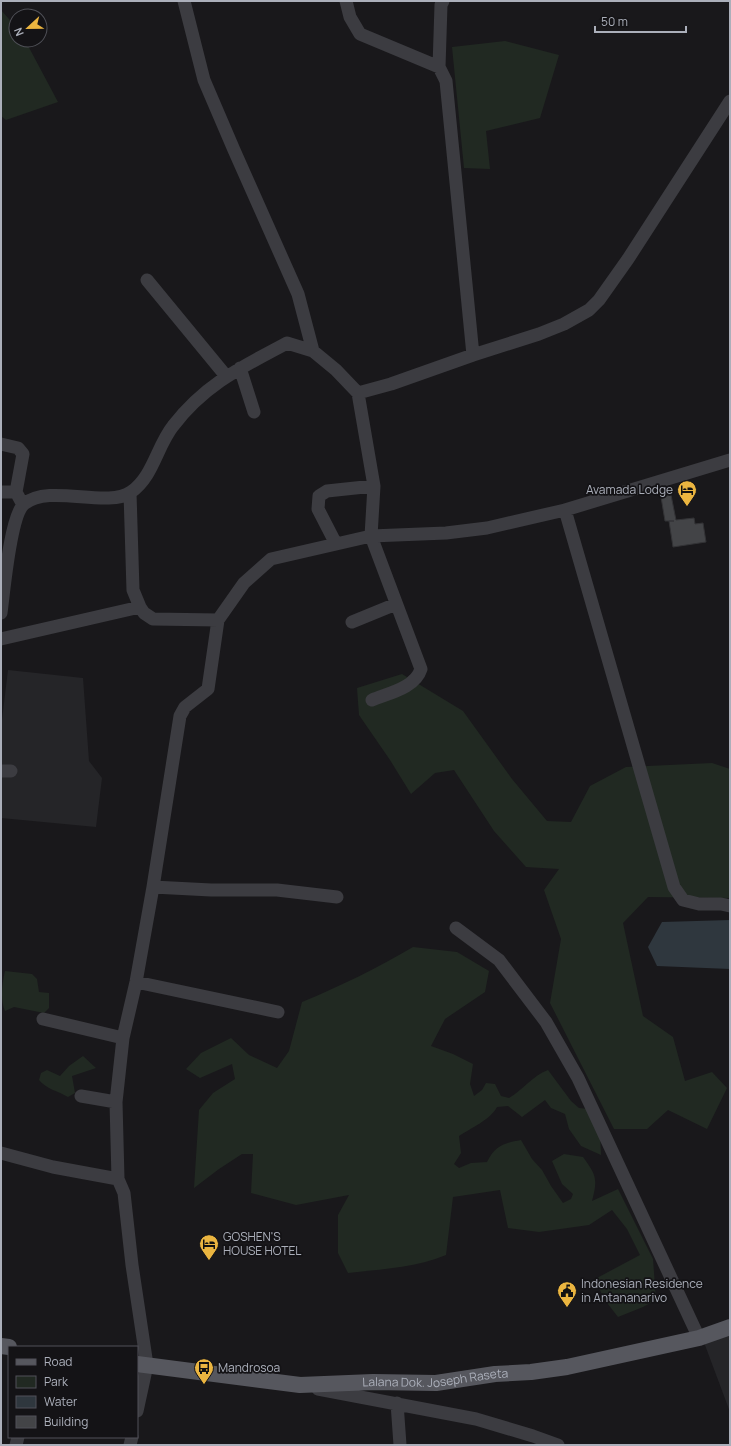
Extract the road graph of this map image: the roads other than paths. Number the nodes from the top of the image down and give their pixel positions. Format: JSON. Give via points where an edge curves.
{"nodes":[{"id":1,"x":184,"y":1,"type":"edge"},
{"id":2,"x":346,"y":1,"type":"edge"},
{"id":3,"x":443,"y":1,"type":"edge"},
{"id":4,"x":439,"y":67,"type":"junction"},
{"id":5,"x":730,"y":101,"type":"edge"},
{"id":6,"x":147,"y":280,"type":"dead end"},
{"id":7,"x":313,"y":351,"type":"junction"},
{"id":8,"x":473,"y":355,"type":"junction"},
{"id":9,"x":240,"y":368,"type":"junction"},
{"id":10,"x":226,"y":376,"type":"junction"},
{"id":11,"x":358,"y":394,"type":"junction"},
{"id":12,"x":254,"y":412,"type":"dead end"},
{"id":13,"x":1,"y":444,"type":"edge"},
{"id":14,"x":730,"y":460,"type":"edge"},
{"id":15,"x":374,"y":486,"type":"junction"},
{"id":16,"x":1,"y":492,"type":"edge"},
{"id":17,"x":16,"y":492,"type":"junction"},
{"id":18,"x":130,"y":493,"type":"junction"},
{"id":19,"x":23,"y":505,"type":"junction"},
{"id":20,"x":565,"y":510,"type":"junction"},
{"id":21,"x":371,"y":536,"type":"junction"},
{"id":22,"x":336,"y":544,"type":"junction"},
{"id":23,"x":396,"y":604,"type":"junction"},
{"id":24,"x":140,"y":607,"type":"junction"},
{"id":25,"x":1,"y":613,"type":"edge"},
{"id":26,"x":218,"y":620,"type":"junction"},
{"id":27,"x":352,"y":622,"type":"dead end"},
{"id":28,"x":1,"y":639,"type":"edge"},
{"id":29,"x":372,"y":700,"type":"dead end"},
{"id":30,"x":153,"y":887,"type":"junction"},
{"id":31,"x":337,"y":897,"type":"dead end"},
{"id":32,"x":730,"y":906,"type":"edge"},
{"id":33,"x":456,"y":928,"type":"dead end"},
{"id":34,"x":136,"y":982,"type":"junction"},
{"id":35,"x":278,"y":1012,"type":"dead end"},
{"id":36,"x":43,"y":1019,"type":"dead end"},
{"id":37,"x":123,"y":1038,"type":"junction"},
{"id":38,"x":81,"y":1096,"type":"dead end"},
{"id":39,"x":116,"y":1102,"type":"junction"},
{"id":40,"x":1,"y":1153,"type":"edge"},
{"id":41,"x":118,"y":1179,"type":"junction"},
{"id":42,"x":730,"y":1327,"type":"edge"},
{"id":43,"x":699,"y":1338,"type":"junction"},
{"id":44,"x":142,"y":1365,"type":"edge"},
{"id":45,"x":300,"y":1385,"type":"junction"},
{"id":46,"x":138,"y":1402,"type":"edge"},
{"id":47,"x":397,"y":1403,"type":"junction"},
{"id":48,"x":400,"y":1445,"type":"edge"},
{"id":49,"x":558,"y":1445,"type":"edge"}],
"edges":[{"from":1,"to":7,"type":"street","via":[[204,80],[298,294]]},
{"from":2,"to":4,"type":"street","via":[[350,17],[360,34]]},
{"from":3,"to":4,"type":"street"},
{"from":4,"to":8,"type":"street","via":[[446,81]]},
{"from":5,"to":8,"type":"street","via":[[628,258],[589,310],[552,329]]},
{"from":6,"to":10,"type":"street"},
{"from":7,"to":9,"type":"street","via":[[287,343]]},
{"from":7,"to":11,"type":"street","via":[[336,370]]},
{"from":8,"to":11,"type":"street"},
{"from":9,"to":10,"type":"street"},
{"from":9,"to":12,"type":"street"},
{"from":10,"to":18,"type":"street","via":[[196,399],[172,427],[148,472]]},
{"from":11,"to":15,"type":"street"},
{"from":13,"to":17,"type":"street","via":[[18,448],[23,454]]},
{"from":14,"to":20,"type":"street"},
{"from":15,"to":21,"type":"street"},
{"from":15,"to":22,"type":"street","via":[[327,492],[318,496],[318,509]]},
{"from":16,"to":17,"type":"street"},
{"from":17,"to":19,"type":"street"},
{"from":18,"to":19,"type":"street","via":[[115,497],[38,497]]},
{"from":18,"to":24,"type":"street","via":[[133,590]]},
{"from":19,"to":25,"type":"street","via":[[15,523],[9,549]]},
{"from":20,"to":21,"type":"street","via":[[487,528],[446,533]]},
{"from":20,"to":32,"type":"street","via":[[674,887],[683,900]]},
{"from":21,"to":22,"type":"street"},
{"from":21,"to":23,"type":"street"},
{"from":22,"to":26,"type":"street","via":[[272,559],[244,583]]},
{"from":23,"to":27,"type":"street"},
{"from":23,"to":29,"type":"street","via":[[421,669],[409,685]]},
{"from":24,"to":26,"type":"street","via":[[153,619]]},
{"from":24,"to":28,"type":"street"},
{"from":26,"to":30,"type":"street","via":[[208,689],[185,707],[180,716]]},
{"from":30,"to":31,"type":"street","via":[[277,890]]},
{"from":30,"to":34,"type":"street"},
{"from":33,"to":43,"type":"street","via":[[499,960],[546,1022],[578,1078]]},
{"from":34,"to":35,"type":"street"},
{"from":34,"to":37,"type":"street"},
{"from":36,"to":37,"type":"street"},
{"from":37,"to":39,"type":"street"},
{"from":38,"to":39,"type":"street"},
{"from":39,"to":41,"type":"street"},
{"from":40,"to":41,"type":"street","via":[[53,1167]]},
{"from":41,"to":44,"type":"street","via":[[124,1193]]},
{"from":42,"to":43,"type":"main road","name":"Lalana Dok. Joseph Raseta"},
{"from":43,"to":45,"type":"main road","name":"Lalana Dok. Joseph Raseta","via":[[567,1367],[530,1372],[436,1382]]},
{"from":44,"to":45,"type":"main road","name":"Lalana Dok. Joseph Raseta"},
{"from":44,"to":46,"type":"street"},
{"from":45,"to":47,"type":"street"},
{"from":47,"to":48,"type":"street"},
{"from":47,"to":49,"type":"street","via":[[476,1419]]}]}
